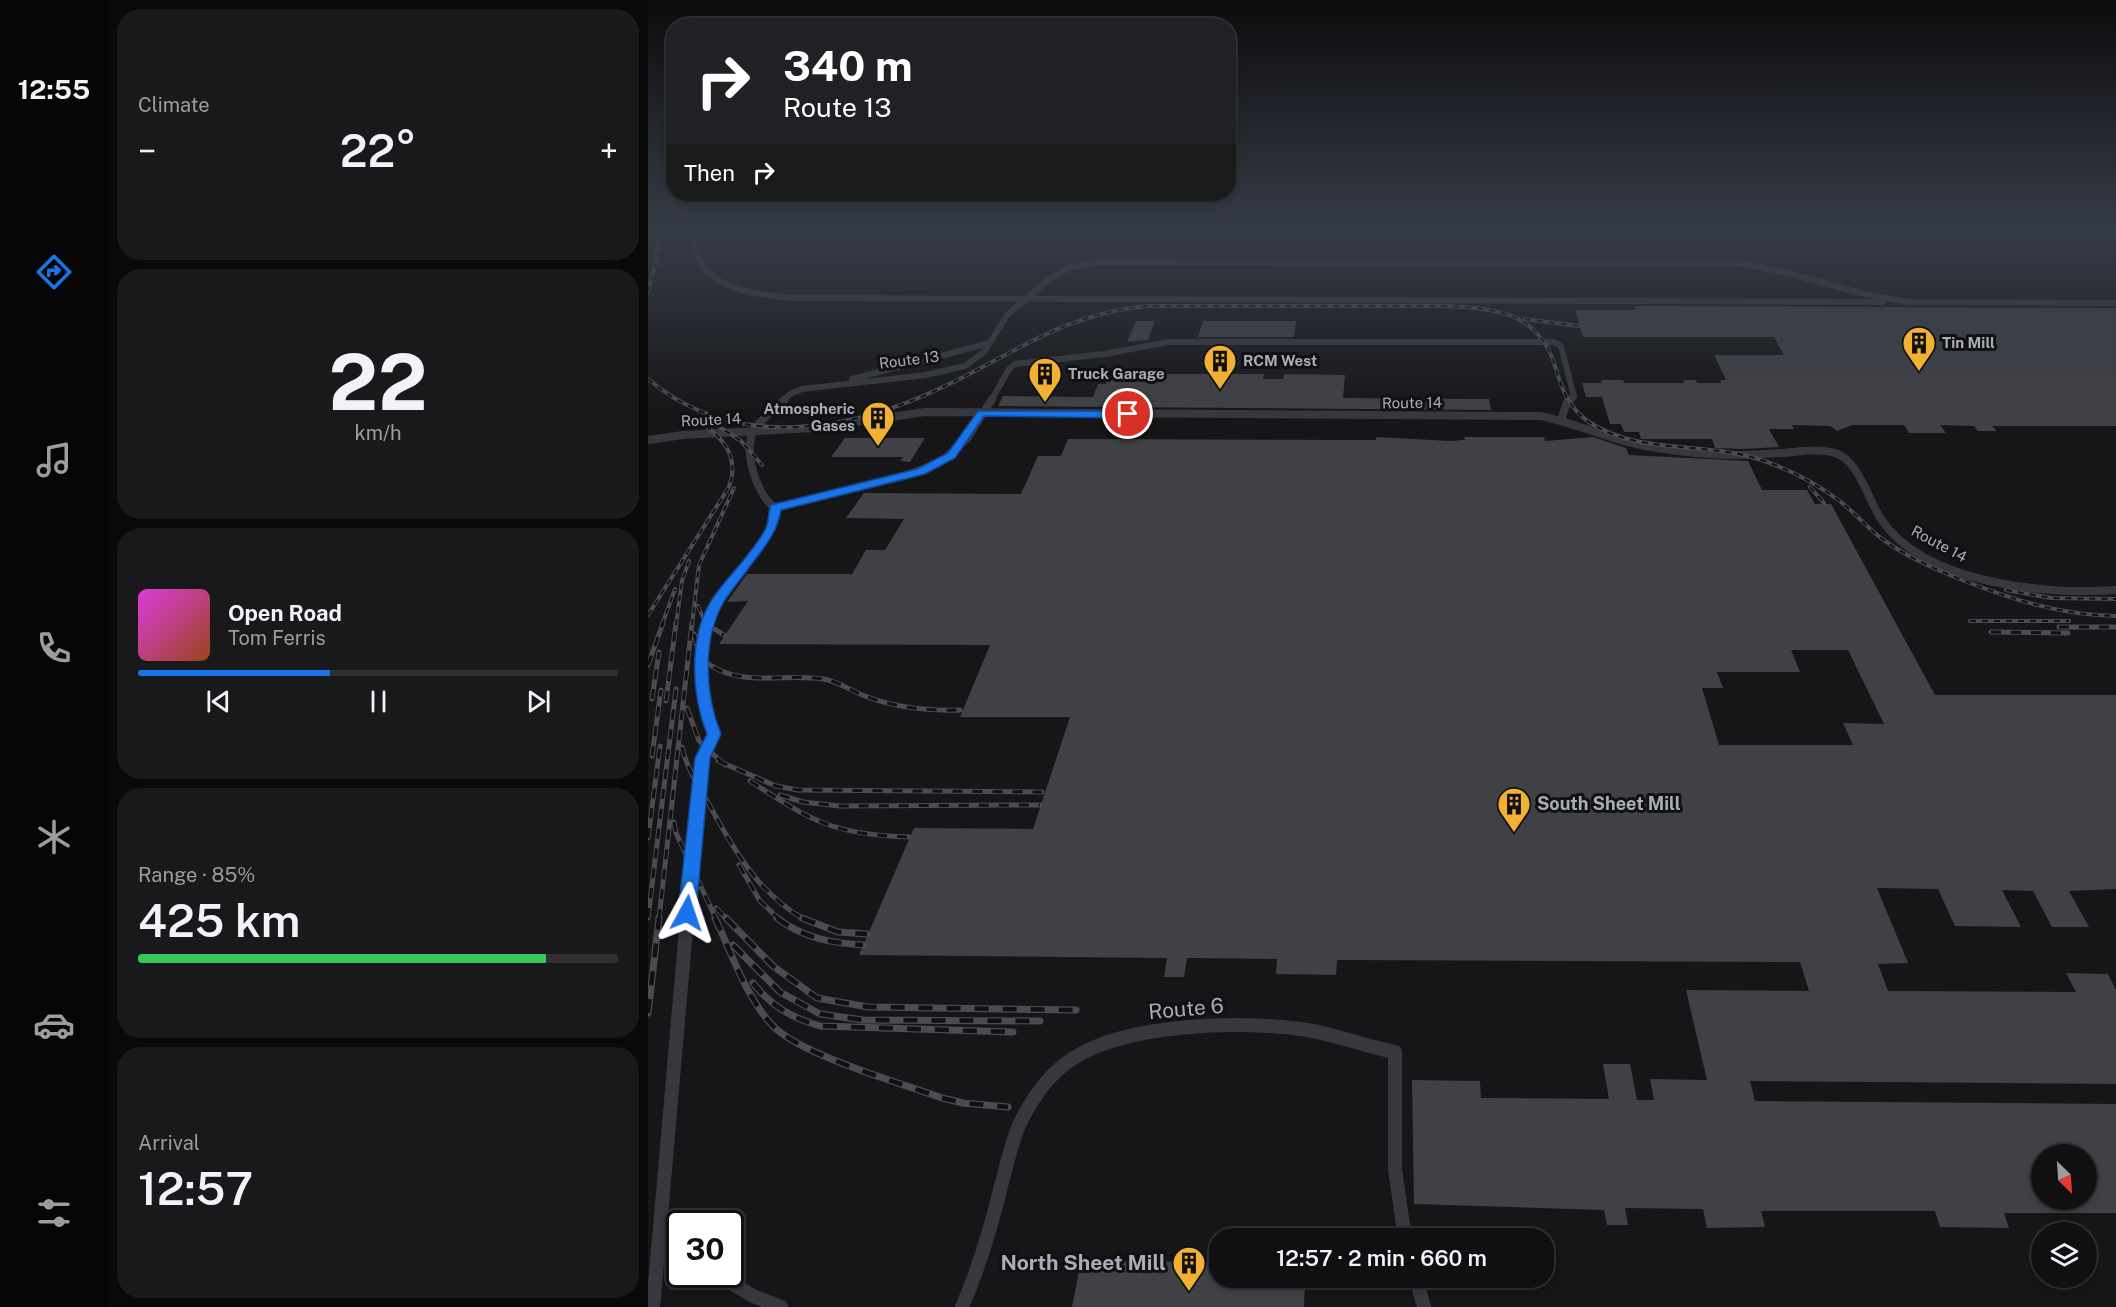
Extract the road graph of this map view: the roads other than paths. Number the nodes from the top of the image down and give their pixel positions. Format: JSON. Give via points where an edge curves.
{"nodes":[{"id":1,"x":750,"y":291,"type":"edge"},
{"id":2,"x":1035,"y":291,"type":"edge"},
{"id":3,"x":1857,"y":291,"type":"edge"},
{"id":4,"x":1025,"y":300,"type":"junction"},
{"id":5,"x":1912,"y":302,"type":"junction"},
{"id":6,"x":2116,"y":303,"type":"edge"},
{"id":7,"x":990,"y":343,"type":"junction"},
{"id":8,"x":822,"y":387,"type":"junction"},
{"id":9,"x":981,"y":413,"type":"junction"},
{"id":10,"x":1561,"y":420,"type":"junction"},
{"id":11,"x":753,"y":431,"type":"junction"},
{"id":12,"x":648,"y":440,"type":"edge"},
{"id":13,"x":776,"y":508,"type":"junction"},
{"id":14,"x":2116,"y":590,"type":"edge"},
{"id":15,"x":661,"y":1222,"type":"junction"},
{"id":16,"x":666,"y":1227,"type":"edge"},
{"id":17,"x":1403,"y":1228,"type":"edge"},
{"id":18,"x":740,"y":1288,"type":"edge"},
{"id":19,"x":1419,"y":1288,"type":"edge"},
{"id":20,"x":653,"y":1307,"type":"edge"},
{"id":21,"x":782,"y":1307,"type":"edge"},
{"id":22,"x":962,"y":1307,"type":"edge"},
{"id":23,"x":1424,"y":1307,"type":"edge"}],
"edges":[{"from":1,"to":4,"type":"street","via":[[810,299]]},
{"from":2,"to":4,"type":"street","name":"Route 13"},
{"from":3,"to":5,"type":"street","name":"Route 13"},
{"from":4,"to":5,"type":"street"},
{"from":4,"to":7,"type":"street","name":"Route 13","via":[[1003,320],[999,337]]},
{"from":5,"to":6,"type":"street"},
{"from":7,"to":8,"type":"street","name":"Route 13"},
{"from":7,"to":8,"type":"street","name":"Route 13","via":[[976,360],[948,372]]},
{"from":8,"to":11,"type":"street","name":"Route 13","via":[[790,394]]},
{"from":9,"to":10,"type":"street","name":"Route 14","via":[[1501,415]]},
{"from":9,"to":10,"type":"street","via":[[1009,369],[1023,362],[1105,354],[1168,342],[1547,341],[1561,346],[1574,397],[1567,402]]},
{"from":9,"to":11,"type":"street","name":"Route 14","via":[[913,412],[820,428]]},
{"from":9,"to":13,"type":"street","via":[[952,455],[921,472]]},
{"from":10,"to":14,"type":"street","name":"Route 14","via":[[1640,445],[1671,450],[1712,454],[1838,453],[1850,463],[1872,508],[1887,528],[1914,549],[1952,569],[1994,582],[2041,590]]},
{"from":11,"to":12,"type":"street","name":"Route 14"},
{"from":11,"to":13,"type":"street","via":[[748,463],[767,503]]},
{"from":13,"to":15,"type":"street","via":[[772,528],[713,610],[702,656],[705,713],[714,734],[703,758]]},
{"from":15,"to":16,"type":"street"},
{"from":15,"to":20,"type":"street"},
{"from":17,"to":22,"type":"street","name":"Route 6","via":[[1394,1162],[1395,1052],[1325,1034],[1265,1026],[1135,1035],[1091,1047],[1073,1057],[1030,1104],[1014,1139],[991,1226]]},
{"from":18,"to":21,"type":"street"},
{"from":19,"to":23,"type":"street"}]}
